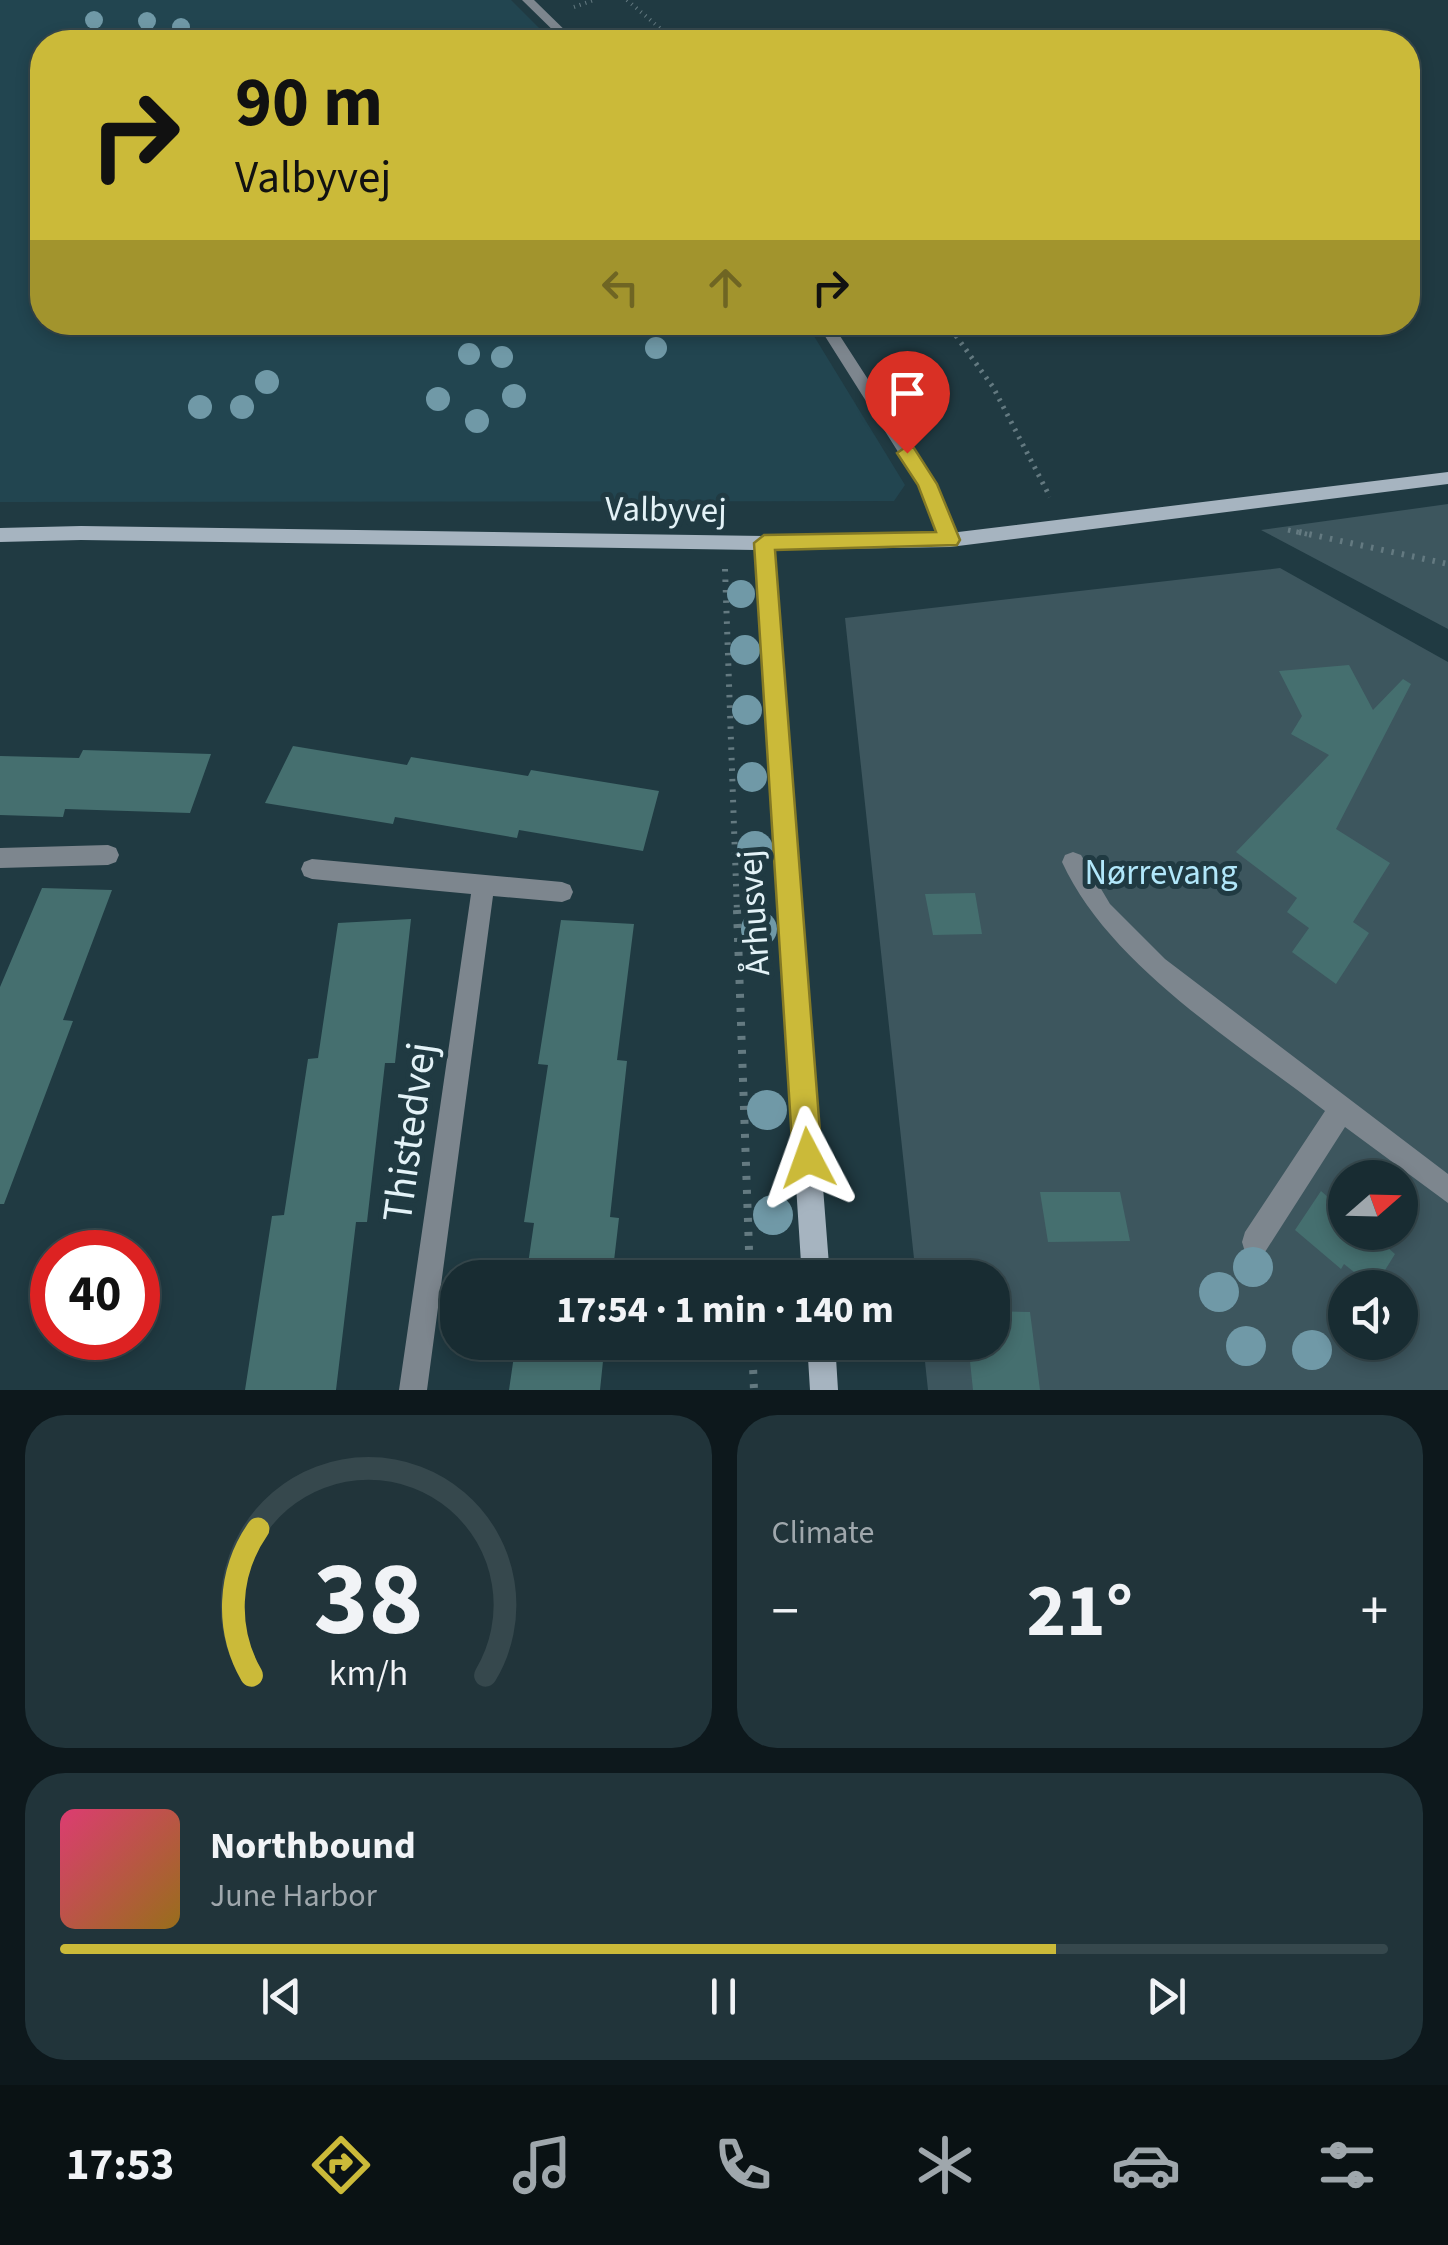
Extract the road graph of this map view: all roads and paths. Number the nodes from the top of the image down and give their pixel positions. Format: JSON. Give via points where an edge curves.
{"nodes":[{"id":1,"x":528,"y":0,"type":"edge"},
{"id":2,"x":627,"y":0,"type":"edge"},
{"id":3,"x":559,"y":30,"type":"edge"},
{"id":4,"x":662,"y":30,"type":"edge"},
{"id":5,"x":832,"y":335,"type":"edge"},
{"id":6,"x":956,"y":335,"type":"edge"},
{"id":7,"x":1448,"y":478,"type":"edge"},
{"id":8,"x":1070,"y":527,"type":"junction"},
{"id":9,"x":1284,"y":529,"type":"dead end"},
{"id":10,"x":0,"y":536,"type":"edge"},
{"id":11,"x":950,"y":540,"type":"junction"},
{"id":12,"x":724,"y":543,"type":"junction"},
{"id":13,"x":764,"y":543,"type":"junction"},
{"id":14,"x":1448,"y":564,"type":"edge"},
{"id":15,"x":108,"y":855,"type":"dead end"},
{"id":16,"x":0,"y":858,"type":"edge"},
{"id":17,"x":1073,"y":862,"type":"dead end"},
{"id":18,"x":312,"y":869,"type":"dead end"},
{"id":19,"x":483,"y":885,"type":"junction"},
{"id":20,"x":562,"y":892,"type":"dead end"},
{"id":21,"x":1341,"y":1110,"type":"junction"},
{"id":22,"x":1448,"y":1190,"type":"edge"},
{"id":23,"x":1255,"y":1242,"type":"dead end"},
{"id":24,"x":749,"y":1260,"type":"edge"},
{"id":25,"x":815,"y":1260,"type":"edge"},
{"id":26,"x":753,"y":1360,"type":"edge"},
{"id":27,"x":822,"y":1360,"type":"edge"},
{"id":28,"x":413,"y":1390,"type":"edge"},
{"id":29,"x":754,"y":1390,"type":"edge"},
{"id":30,"x":824,"y":1390,"type":"edge"}],
"edges":[{"from":1,"to":3,"type":"street"},
{"from":2,"to":4,"type":"path"},
{"from":5,"to":11,"type":"street","via":[[927,484]]},
{"from":6,"to":8,"type":"path","via":[[994,387]]},
{"from":7,"to":8,"type":"street","name":"Valbyvej"},
{"from":8,"to":11,"type":"street","name":"Valbyvej"},
{"from":9,"to":14,"type":"path"},
{"from":10,"to":12,"type":"street","name":"Valbyvej"},
{"from":11,"to":13,"type":"street","name":"Valbyvej"},
{"from":12,"to":13,"type":"street","name":"Valbyvej"},
{"from":12,"to":24,"type":"path"},
{"from":13,"to":25,"type":"street","name":"Århusvej"},
{"from":15,"to":16,"type":"street"},
{"from":17,"to":21,"type":"street","via":[[1102,911],[1157,966]]},
{"from":18,"to":19,"type":"street"},
{"from":19,"to":20,"type":"street"},
{"from":19,"to":28,"type":"street","name":"Thistedvej"},
{"from":21,"to":22,"type":"street"},
{"from":21,"to":23,"type":"street"},
{"from":26,"to":29,"type":"path"},
{"from":27,"to":30,"type":"street"}]}
